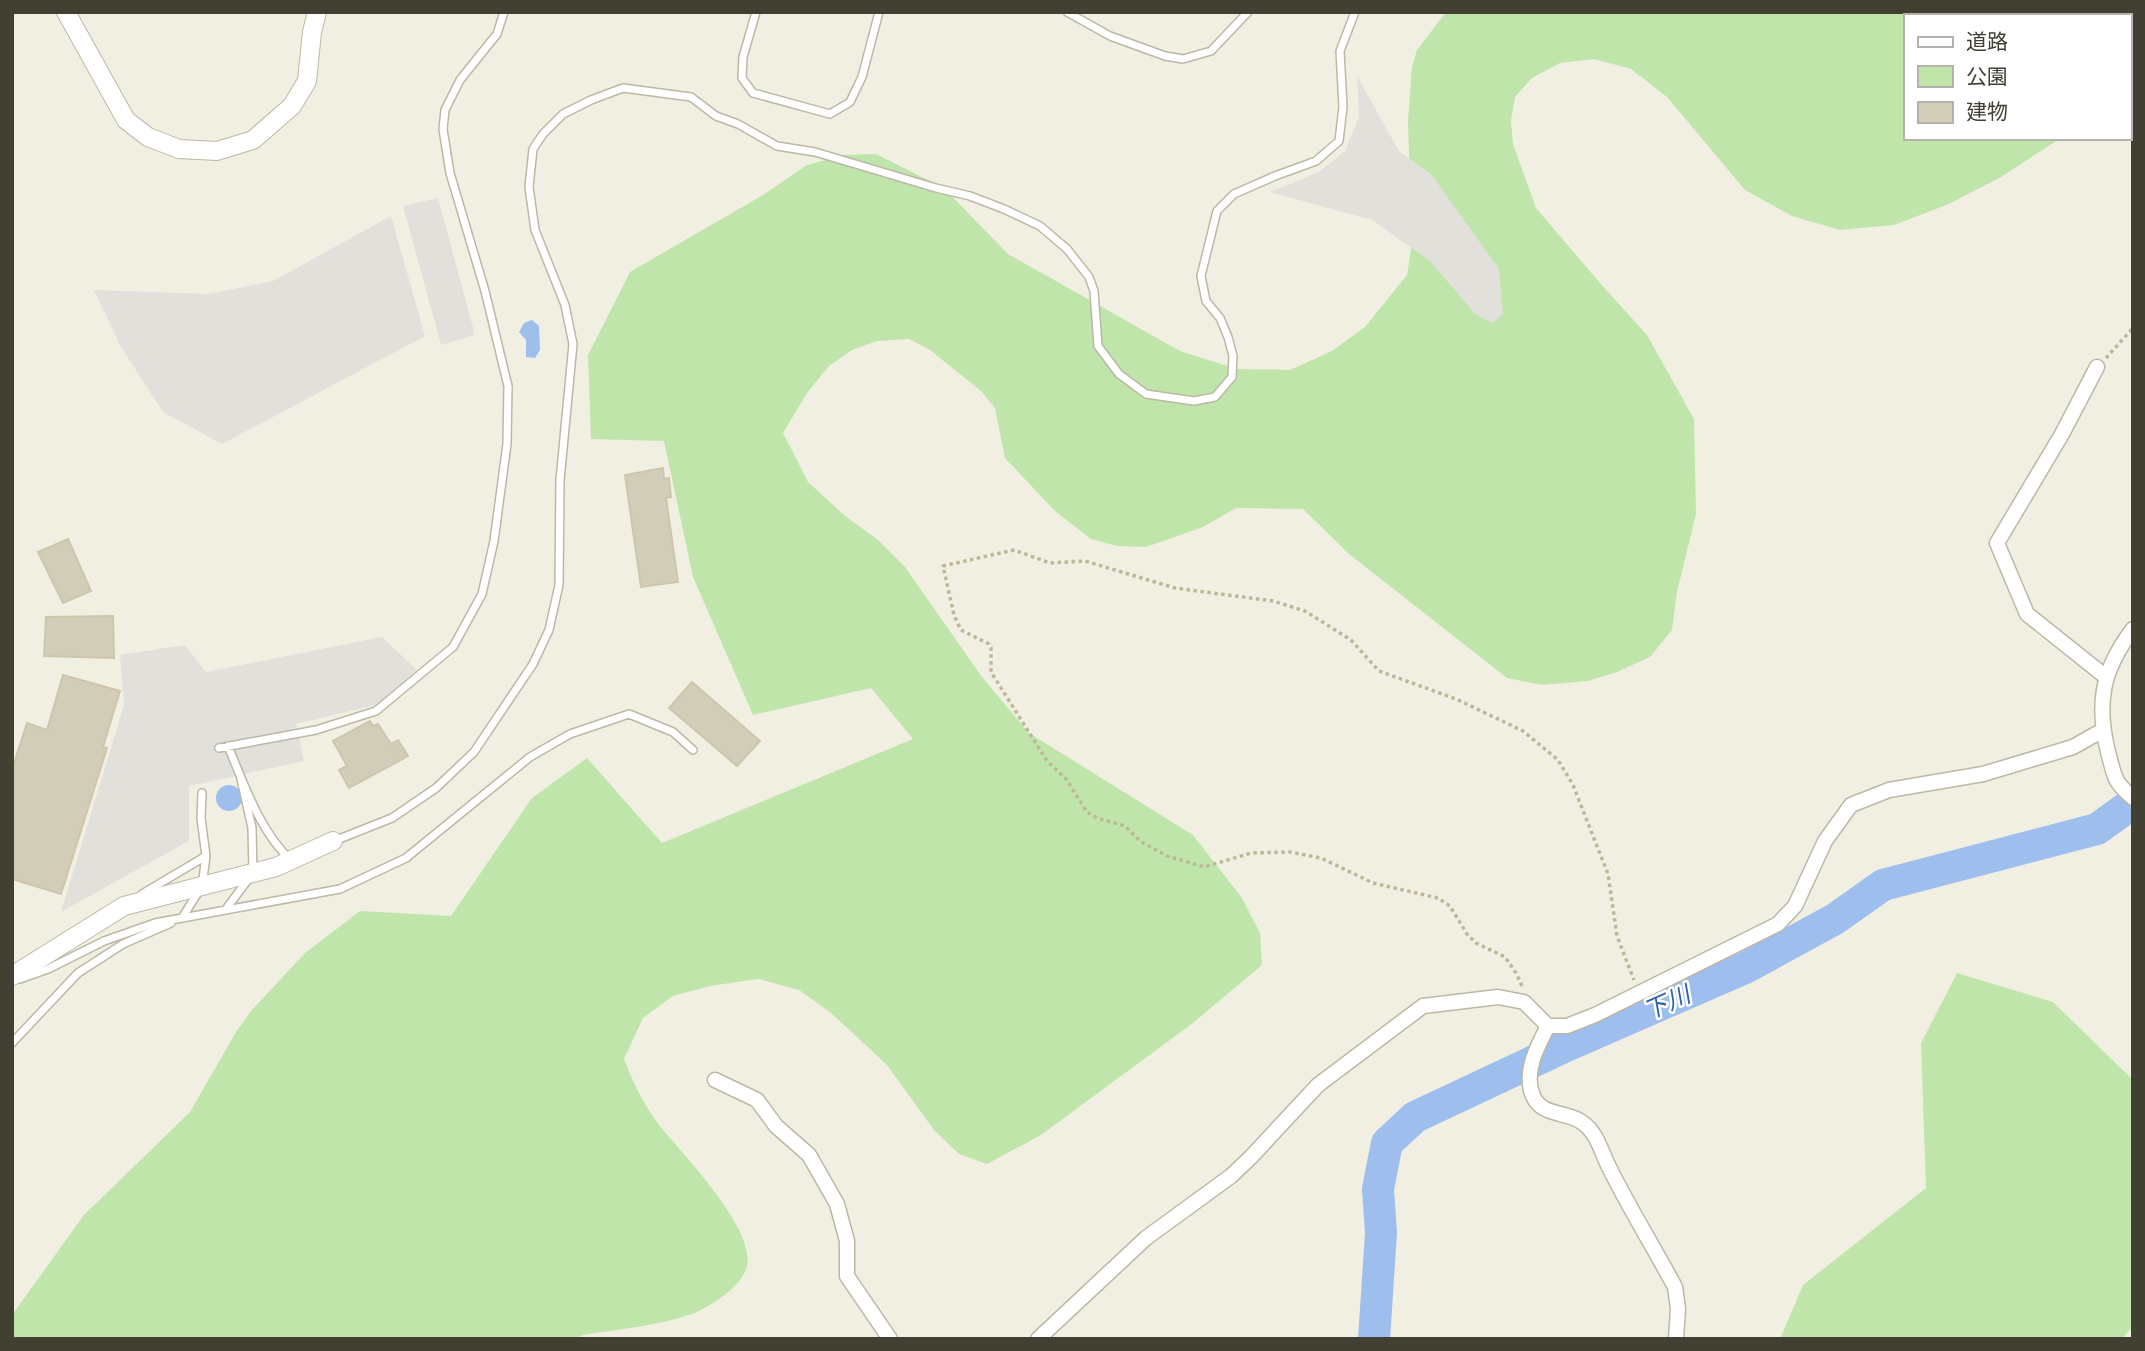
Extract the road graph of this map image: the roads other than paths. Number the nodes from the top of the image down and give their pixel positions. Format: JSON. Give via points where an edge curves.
{"nodes":[{"id":1,"x":65,"y":12,"type":"edge"},
{"id":2,"x":317,"y":12,"type":"edge"},
{"id":3,"x":504,"y":12,"type":"edge"},
{"id":4,"x":756,"y":12,"type":"edge"},
{"id":5,"x":879,"y":12,"type":"edge"},
{"id":6,"x":1068,"y":12,"type":"edge"},
{"id":7,"x":1248,"y":12,"type":"edge"},
{"id":8,"x":1355,"y":12,"type":"edge"},
{"id":9,"x":2097,"y":367,"type":"road end"},
{"id":10,"x":2133,"y":629,"type":"edge"},
{"id":11,"x":2106,"y":677,"type":"junction"},
{"id":12,"x":2103,"y":730,"type":"junction"},
{"id":13,"x":693,"y":750,"type":"dead end"},
{"id":14,"x":241,"y":779,"type":"junction"},
{"id":15,"x":202,"y":793,"type":"dead end"},
{"id":16,"x":2133,"y":798,"type":"edge"},
{"id":17,"x":333,"y":841,"type":"joint"},
{"id":18,"x":206,"y":856,"type":"junction"},
{"id":19,"x":291,"y":860,"type":"junction"},
{"id":20,"x":253,"y":873,"type":"junction"},
{"id":21,"x":202,"y":886,"type":"junction"},
{"id":22,"x":124,"y":905,"type":"junction"},
{"id":23,"x":226,"y":909,"type":"junction"},
{"id":24,"x":184,"y":917,"type":"junction"},
{"id":25,"x":12,"y":976,"type":"edge"},
{"id":26,"x":12,"y":982,"type":"edge"},
{"id":27,"x":1548,"y":1026,"type":"junction"},
{"id":28,"x":12,"y":1043,"type":"edge"},
{"id":29,"x":715,"y":1080,"type":"dead end"},
{"id":30,"x":890,"y":1339,"type":"edge"},
{"id":31,"x":1038,"y":1339,"type":"edge"},
{"id":32,"x":1676,"y":1339,"type":"edge"}],
"edges":[{"from":1,"to":2,"type":"street","via":[[126,120],[148,137],[179,149],[217,151],[253,140],[292,106],[307,81]]},
{"from":3,"to":14,"type":"lane","via":[[497,34],[460,80],[445,110],[443,130],[450,173],[508,386],[507,444],[482,594],[453,647],[376,711],[316,730],[223,747]]},
{"from":4,"to":5,"type":"lane","via":[[741,78],[753,93],[830,114],[850,102],[862,77]]},
{"from":6,"to":7,"type":"lane","via":[[1110,36],[1183,60],[1211,51]]},
{"from":8,"to":17,"type":"lane","via":[[1340,51],[1343,107],[1339,141],[1316,161],[1234,194],[1217,211],[1201,276],[1206,301],[1228,337],[1232,377],[1215,397],[1194,401],[1146,394],[1119,374],[1098,346],[1089,277],[1067,249],[1040,226],[1004,209],[815,152],[777,146],[716,116],[691,97],[623,88],[563,114],[533,149],[529,187],[535,230],[565,306],[573,344],[560,480],[559,585],[550,630],[533,664],[474,752],[436,788],[391,818]]},
{"from":9,"to":11,"type":"street","via":[[1997,543],[2026,614]]},
{"from":10,"to":11,"type":"street"},
{"from":11,"to":12,"type":"street"},
{"from":12,"to":16,"type":"street","via":[[2117,785]]},
{"from":12,"to":27,"type":"street","via":[[2073,747],[1983,774],[1889,790],[1851,805],[1825,841],[1795,906],[1778,925],[1567,1026]]},
{"from":13,"to":23,"type":"lane","via":[[673,733],[629,715],[569,734],[530,757],[406,858],[340,889]]},
{"from":14,"to":19,"type":"lane","via":[[276,847]]},
{"from":14,"to":20,"type":"lane","via":[[252,828]]},
{"from":15,"to":18,"type":"lane"},
{"from":17,"to":19,"type":"street"},
{"from":18,"to":21,"type":"lane"},
{"from":18,"to":22,"type":"lane"},
{"from":19,"to":20,"type":"street"},
{"from":20,"to":21,"type":"street"},
{"from":20,"to":23,"type":"lane"},
{"from":21,"to":22,"type":"street"},
{"from":21,"to":24,"type":"lane"},
{"from":22,"to":25,"type":"street"},
{"from":23,"to":24,"type":"lane"},
{"from":24,"to":26,"type":"lane","via":[[104,942]]},
{"from":24,"to":28,"type":"lane","via":[[123,944],[79,973]]},
{"from":27,"to":31,"type":"street","via":[[1524,1002],[1498,997],[1423,1006],[1318,1085],[1231,1176],[1146,1238]]},
{"from":27,"to":32,"type":"street","via":[[1537,1046],[1528,1081],[1534,1100],[1546,1111],[1583,1122],[1597,1140],[1675,1287]]},
{"from":29,"to":30,"type":"street","via":[[757,1100],[776,1126],[809,1155],[837,1204],[847,1241],[848,1276]]}]}
